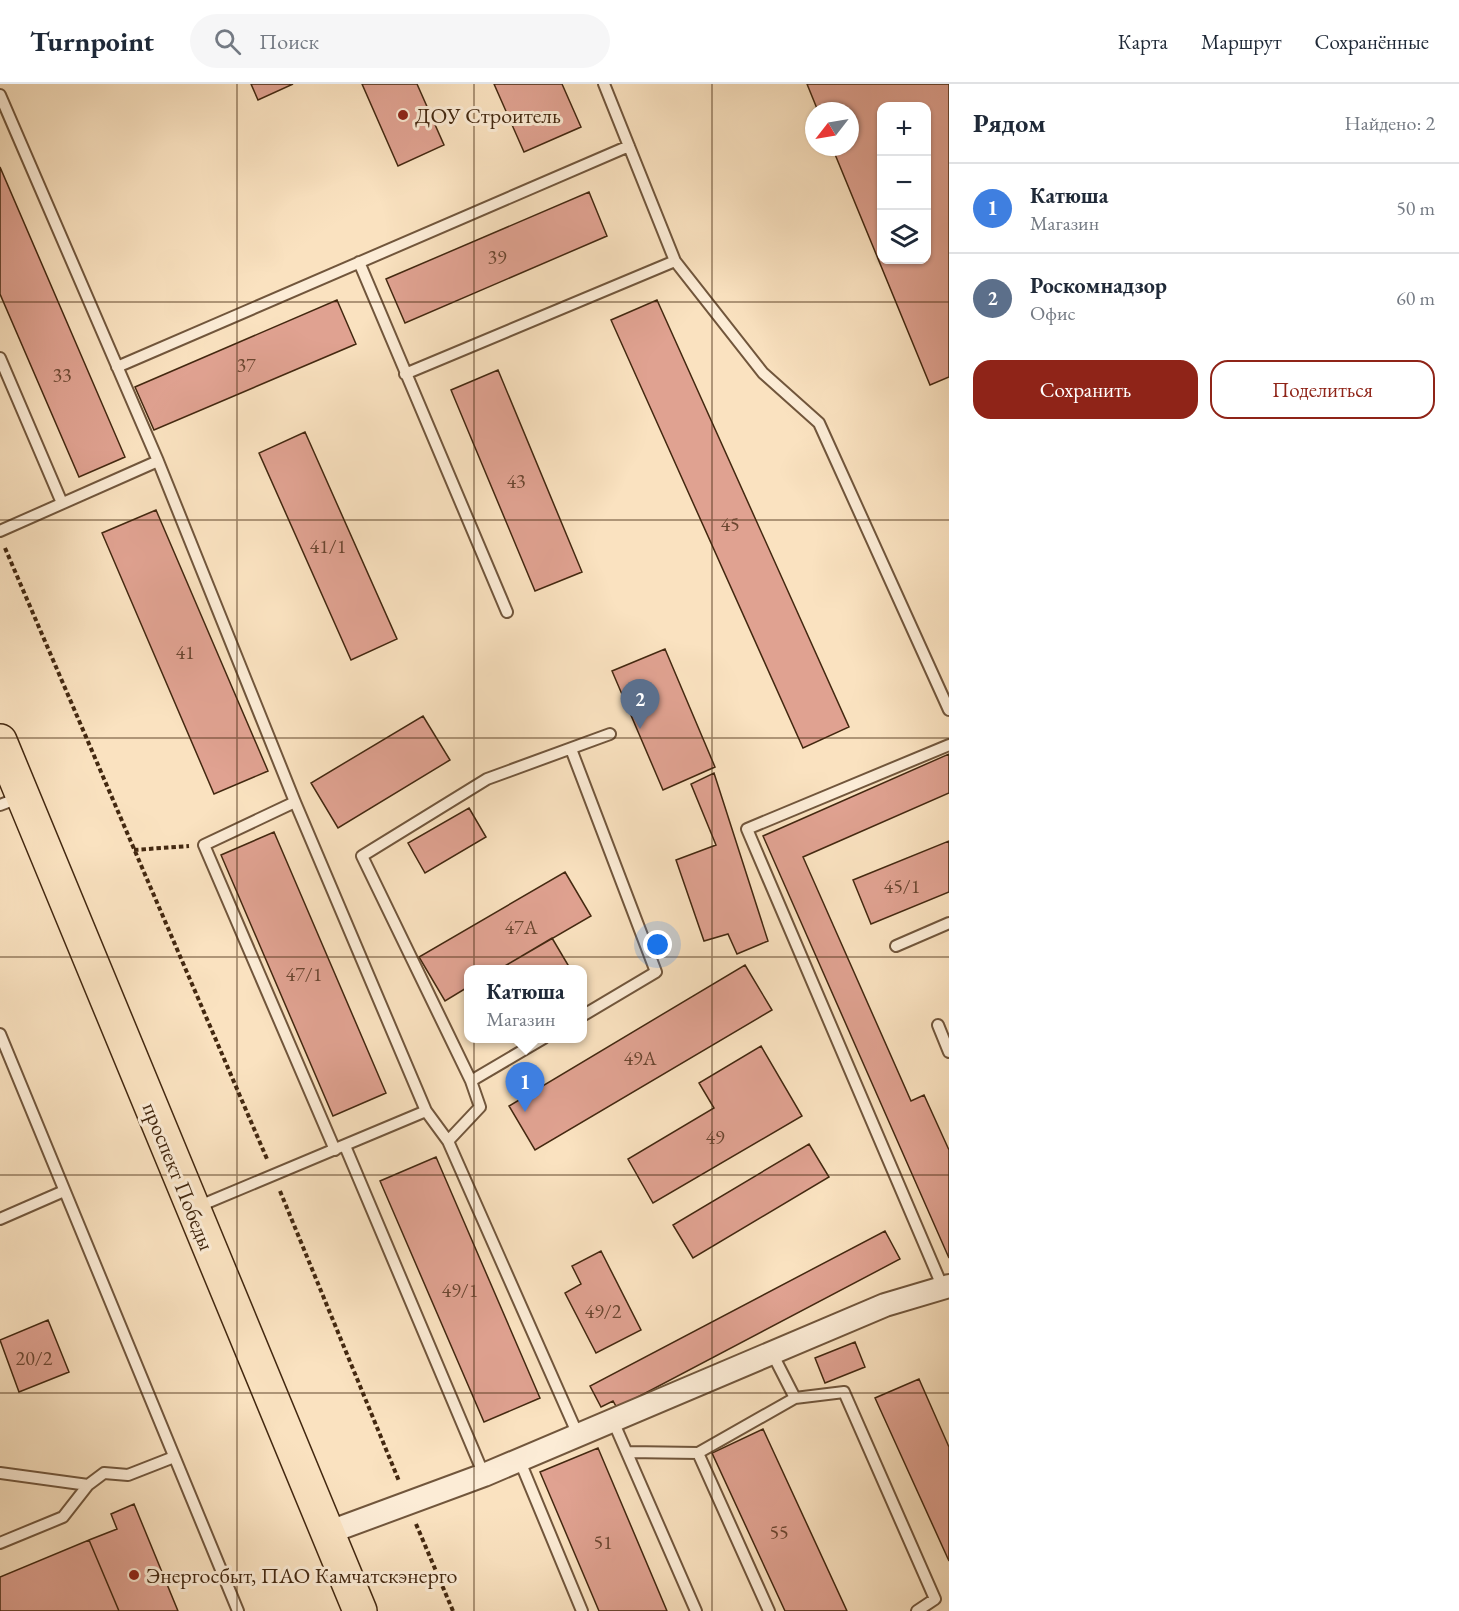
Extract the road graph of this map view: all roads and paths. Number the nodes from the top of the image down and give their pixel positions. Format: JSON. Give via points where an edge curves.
{"nodes":[{"id":1,"x":604,"y":84,"type":"edge"},
{"id":2,"x":0,"y":95,"type":"edge"},
{"id":3,"x":629,"y":146,"type":"junction"},
{"id":4,"x":675,"y":261,"type":"junction"},
{"id":5,"x":359,"y":262,"type":"junction"},
{"id":6,"x":0,"y":358,"type":"edge"},
{"id":7,"x":117,"y":367,"type":"junction"},
{"id":8,"x":405,"y":374,"type":"junction"},
{"id":9,"x":158,"y":461,"type":"junction"},
{"id":10,"x":62,"y":503,"type":"junction"},
{"id":11,"x":0,"y":531,"type":"edge"},
{"id":12,"x":5,"y":547,"type":"dead end"},
{"id":13,"x":507,"y":612,"type":"dead end"},
{"id":14,"x":949,"y":710,"type":"edge"},
{"id":15,"x":610,"y":734,"type":"dead end"},
{"id":16,"x":0,"y":741,"type":"edge"},
{"id":17,"x":949,"y":745,"type":"edge"},
{"id":18,"x":571,"y":749,"type":"junction"},
{"id":19,"x":12,"y":801,"type":"edge"},
{"id":20,"x":295,"y":802,"type":"junction"},
{"id":21,"x":204,"y":845,"type":"junction"},
{"id":22,"x":134,"y":850,"type":"junction"},
{"id":23,"x":949,"y":923,"type":"edge"},
{"id":24,"x":896,"y":946,"type":"dead end"},
{"id":25,"x":587,"y":1013,"type":"edge"},
{"id":26,"x":938,"y":1025,"type":"dead end"},
{"id":27,"x":0,"y":1034,"type":"edge"},
{"id":28,"x":536,"y":1043,"type":"edge"},
{"id":29,"x":949,"y":1052,"type":"edge"},
{"id":30,"x":471,"y":1081,"type":"junction"},
{"id":31,"x":426,"y":1111,"type":"junction"},
{"id":32,"x":448,"y":1141,"type":"junction"},
{"id":33,"x":340,"y":1148,"type":"junction"},
{"id":34,"x":273,"y":1174,"type":"junction"},
{"id":35,"x":64,"y":1191,"type":"junction"},
{"id":36,"x":192,"y":1210,"type":"junction"},
{"id":37,"x":0,"y":1219,"type":"edge"},
{"id":38,"x":946,"y":1287,"type":"edge"},
{"id":39,"x":772,"y":1355,"type":"junction"},
{"id":40,"x":795,"y":1398,"type":"junction"},
{"id":41,"x":613,"y":1421,"type":"junction"},
{"id":42,"x":578,"y":1435,"type":"junction"},
{"id":43,"x":628,"y":1452,"type":"junction"},
{"id":44,"x":698,"y":1453,"type":"junction"},
{"id":45,"x":174,"y":1456,"type":"junction"},
{"id":46,"x":519,"y":1459,"type":"junction"},
{"id":47,"x":0,"y":1473,"type":"edge"},
{"id":48,"x":484,"y":1474,"type":"junction"},
{"id":49,"x":88,"y":1485,"type":"junction"},
{"id":50,"x":408,"y":1504,"type":"junction"},
{"id":51,"x":327,"y":1533,"type":"junction"},
{"id":52,"x":0,"y":1543,"type":"edge"},
{"id":53,"x":238,"y":1611,"type":"edge"},
{"id":54,"x":360,"y":1611,"type":"edge"},
{"id":55,"x":453,"y":1611,"type":"edge"},
{"id":56,"x":582,"y":1611,"type":"edge"},
{"id":57,"x":696,"y":1611,"type":"edge"},
{"id":58,"x":769,"y":1611,"type":"edge"},
{"id":59,"x":917,"y":1611,"type":"edge"}],
"edges":[{"from":1,"to":3,"type":"lane"},
{"from":2,"to":7,"type":"lane"},
{"from":3,"to":4,"type":"lane"},
{"from":3,"to":5,"type":"lane"},
{"from":4,"to":8,"type":"lane"},
{"from":4,"to":14,"type":"lane","via":[[764,373],[819,423]]},
{"from":5,"to":7,"type":"lane"},
{"from":5,"to":8,"type":"lane"},
{"from":6,"to":10,"type":"lane"},
{"from":7,"to":9,"type":"lane"},
{"from":8,"to":13,"type":"lane"},
{"from":9,"to":10,"type":"lane"},
{"from":9,"to":20,"type":"lane"},
{"from":10,"to":11,"type":"lane"},
{"from":12,"to":22,"type":"path"},
{"from":15,"to":18,"type":"lane"},
{"from":16,"to":19,"type":"main road","name":"проспект Победы"},
{"from":17,"to":38,"type":"lane","via":[[747,829]]},
{"from":18,"to":25,"type":"lane","via":[[656,972]]},
{"from":18,"to":30,"type":"lane","via":[[487,779],[362,856]]},
{"from":19,"to":36,"type":"main road","name":"проспект Победы"},
{"from":20,"to":21,"type":"lane"},
{"from":20,"to":31,"type":"lane"},
{"from":21,"to":22,"type":"path"},
{"from":21,"to":33,"type":"lane"},
{"from":22,"to":34,"type":"path"},
{"from":23,"to":24,"type":"lane"},
{"from":26,"to":29,"type":"lane"},
{"from":27,"to":35,"type":"lane"},
{"from":28,"to":30,"type":"lane"},
{"from":30,"to":32,"type":"lane","via":[[480,1107]]},
{"from":31,"to":32,"type":"lane"},
{"from":31,"to":33,"type":"lane"},
{"from":32,"to":42,"type":"lane"},
{"from":33,"to":34,"type":"lane"},
{"from":33,"to":48,"type":"lane"},
{"from":34,"to":36,"type":"lane"},
{"from":34,"to":50,"type":"path"},
{"from":35,"to":37,"type":"lane"},
{"from":35,"to":45,"type":"lane"},
{"from":36,"to":51,"type":"main road","name":"проспект Победы"},
{"from":38,"to":39,"type":"street","via":[[885,1305]]},
{"from":39,"to":40,"type":"lane"},
{"from":39,"to":41,"type":"street"},
{"from":40,"to":44,"type":"lane"},
{"from":40,"to":59,"type":"lane","via":[[844,1392],[935,1599]]},
{"from":41,"to":42,"type":"street"},
{"from":41,"to":43,"type":"lane"},
{"from":42,"to":46,"type":"street"},
{"from":43,"to":44,"type":"lane"},
{"from":43,"to":57,"type":"lane"},
{"from":44,"to":58,"type":"lane"},
{"from":45,"to":49,"type":"lane","via":[[128,1475],[104,1473]]},
{"from":45,"to":53,"type":"lane"},
{"from":46,"to":48,"type":"street"},
{"from":46,"to":56,"type":"lane"},
{"from":47,"to":49,"type":"lane"},
{"from":48,"to":50,"type":"street"},
{"from":49,"to":52,"type":"lane","via":[[63,1517]]},
{"from":50,"to":51,"type":"street"},
{"from":50,"to":55,"type":"path"},
{"from":51,"to":54,"type":"main road","name":"проспект Победы"}]}
